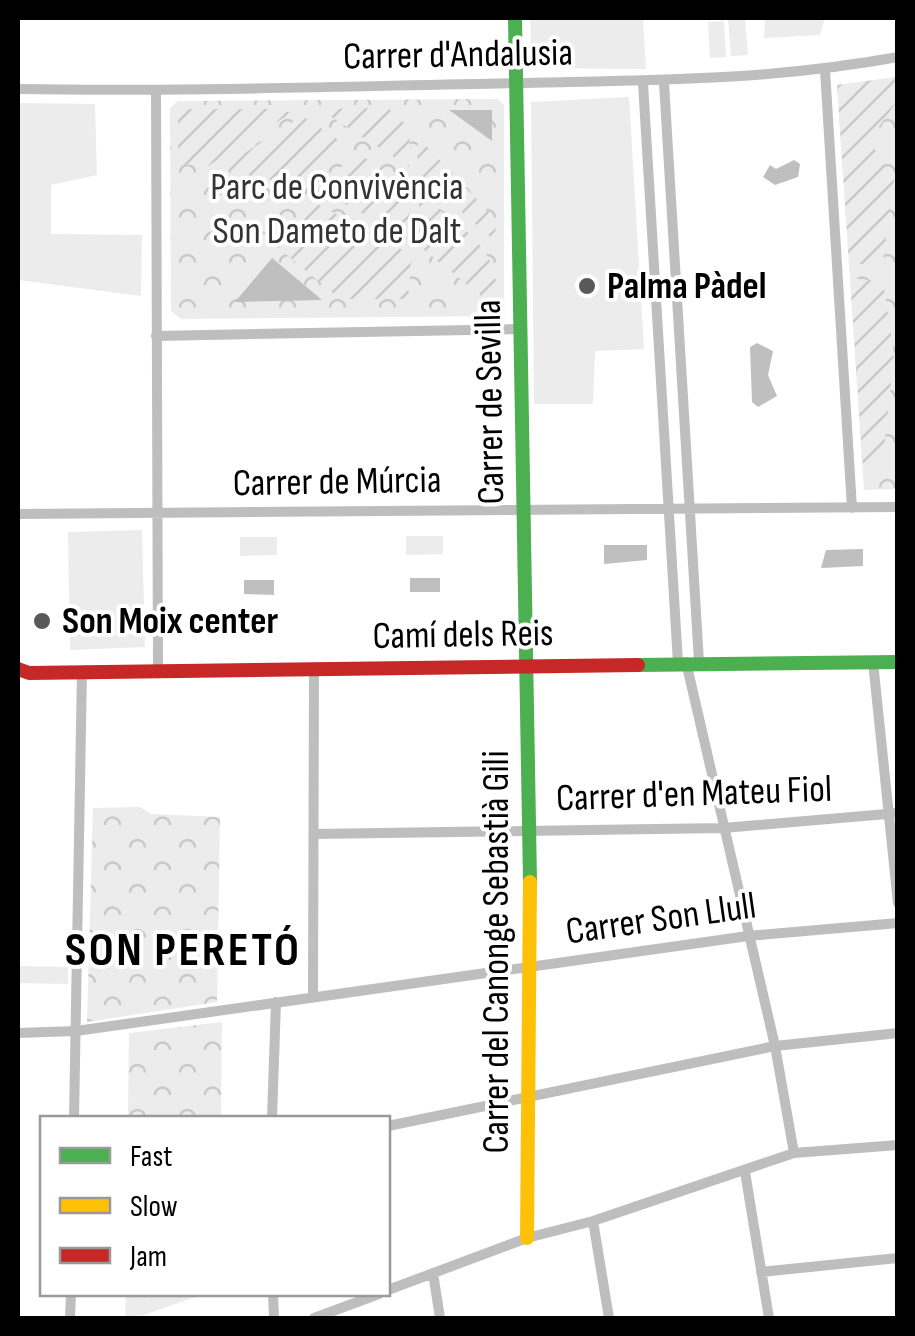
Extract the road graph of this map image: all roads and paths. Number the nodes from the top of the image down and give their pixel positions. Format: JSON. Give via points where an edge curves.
{"nodes":[{"id":1,"x":514,"y":18,"type":"edge"},
{"id":2,"x":898,"y":57,"type":"edge"},
{"id":3,"x":825,"y":70,"type":"junction"},
{"id":4,"x":515,"y":83,"type":"junction"},
{"id":5,"x":664,"y":83,"type":"junction"},
{"id":6,"x":642,"y":84,"type":"junction"},
{"id":7,"x":18,"y":89,"type":"edge"},
{"id":8,"x":156,"y":91,"type":"junction"},
{"id":9,"x":521,"y":329,"type":"junction"},
{"id":10,"x":156,"y":336,"type":"junction"},
{"id":11,"x":898,"y":507,"type":"edge"},
{"id":12,"x":525,"y":508,"type":"junction"},
{"id":13,"x":667,"y":508,"type":"junction"},
{"id":14,"x":690,"y":508,"type":"junction"},
{"id":15,"x":852,"y":508,"type":"junction"},
{"id":16,"x":18,"y":514,"type":"edge"},
{"id":17,"x":158,"y":515,"type":"junction"},
{"id":18,"x":688,"y":662,"type":"junction"},
{"id":19,"x":874,"y":662,"type":"junction"},
{"id":20,"x":898,"y":662,"type":"edge"},
{"id":21,"x":529,"y":666,"type":"junction"},
{"id":22,"x":158,"y":670,"type":"junction"},
{"id":23,"x":82,"y":671,"type":"junction"},
{"id":24,"x":314,"y":672,"type":"junction"},
{"id":25,"x":21,"y":674,"type":"edge"},
{"id":26,"x":893,"y":814,"type":"edge"},
{"id":27,"x":723,"y":828,"type":"junction"},
{"id":28,"x":531,"y":830,"type":"junction"},
{"id":29,"x":314,"y":834,"type":"junction"},
{"id":30,"x":898,"y":903,"type":"edge"},
{"id":31,"x":898,"y":923,"type":"edge"},
{"id":32,"x":748,"y":936,"type":"junction"},
{"id":33,"x":530,"y":967,"type":"junction"},
{"id":34,"x":313,"y":996,"type":"junction"},
{"id":35,"x":276,"y":1002,"type":"junction"},
{"id":36,"x":76,"y":1031,"type":"junction"},
{"id":37,"x":18,"y":1033,"type":"edge"},
{"id":38,"x":898,"y":1033,"type":"edge"},
{"id":39,"x":775,"y":1046,"type":"junction"},
{"id":40,"x":529,"y":1094,"type":"junction"},
{"id":41,"x":74,"y":1116,"type":"edge"},
{"id":42,"x":272,"y":1116,"type":"edge"},
{"id":43,"x":390,"y":1126,"type":"edge"},
{"id":44,"x":898,"y":1145,"type":"edge"},
{"id":45,"x":794,"y":1153,"type":"junction"},
{"id":46,"x":745,"y":1172,"type":"junction"},
{"id":47,"x":593,"y":1221,"type":"junction"},
{"id":48,"x":527,"y":1238,"type":"junction"},
{"id":49,"x":898,"y":1258,"type":"edge"},
{"id":50,"x":433,"y":1272,"type":"junction"},
{"id":51,"x":761,"y":1272,"type":"junction"},
{"id":52,"x":390,"y":1289,"type":"edge"},
{"id":53,"x":374,"y":1296,"type":"edge"},
{"id":54,"x":314,"y":1318,"type":"edge"},
{"id":55,"x":440,"y":1318,"type":"edge"},
{"id":56,"x":610,"y":1318,"type":"edge"},
{"id":57,"x":769,"y":1318,"type":"edge"}],
"edges":[{"from":1,"to":4,"type":"street","name":"Carrer de Sevilla"},
{"from":2,"to":3,"type":"street","name":"Carrer d'Andalusia"},
{"from":3,"to":5,"type":"street","name":"Carrer d'Andalusia"},
{"from":3,"to":15,"type":"street"},
{"from":4,"to":6,"type":"street","name":"Carrer d'Andalusia"},
{"from":4,"to":8,"type":"street","name":"Carrer d'Andalusia"},
{"from":4,"to":9,"type":"street","name":"Carrer de Sevilla"},
{"from":5,"to":6,"type":"street","name":"Carrer d'Andalusia"},
{"from":5,"to":14,"type":"street"},
{"from":6,"to":13,"type":"street"},
{"from":7,"to":8,"type":"street","name":"Carrer d'Andalusia"},
{"from":8,"to":10,"type":"street"},
{"from":9,"to":10,"type":"street"},
{"from":9,"to":12,"type":"street","name":"Carrer de Sevilla"},
{"from":10,"to":17,"type":"street"},
{"from":11,"to":15,"type":"street","name":"Carrer de Múrcia"},
{"from":12,"to":13,"type":"street","name":"Carrer de Múrcia"},
{"from":12,"to":17,"type":"street","name":"Carrer de Múrcia"},
{"from":12,"to":21,"type":"street","name":"Carrer de Sevilla"},
{"from":13,"to":14,"type":"street","name":"Carrer de Múrcia"},
{"from":13,"to":18,"type":"street"},
{"from":14,"to":15,"type":"street","name":"Carrer de Múrcia"},
{"from":14,"to":18,"type":"street"},
{"from":16,"to":17,"type":"street","name":"Carrer de Múrcia"},
{"from":17,"to":22,"type":"street"},
{"from":18,"to":19,"type":"street","name":"Camí dels Reis"},
{"from":18,"to":21,"type":"street","name":"Camí dels Reis"},
{"from":18,"to":27,"type":"street"},
{"from":19,"to":20,"type":"street","name":"Camí dels Reis"},
{"from":19,"to":26,"type":"street"},
{"from":21,"to":24,"type":"street","name":"Camí dels Reis"},
{"from":21,"to":28,"type":"street","name":"Carrer del Canonge Sebastià Gili"},
{"from":22,"to":23,"type":"street","name":"Camí dels Reis"},
{"from":22,"to":24,"type":"street","name":"Camí dels Reis"},
{"from":23,"to":25,"type":"street","name":"Camí dels Reis"},
{"from":23,"to":36,"type":"street"},
{"from":24,"to":29,"type":"street"},
{"from":26,"to":27,"type":"street","name":"Carrer d'en Mateu Fiol"},
{"from":26,"to":30,"type":"street"},
{"from":27,"to":28,"type":"street","name":"Carrer d'en Mateu Fiol"},
{"from":27,"to":32,"type":"street"},
{"from":28,"to":29,"type":"street","name":"Carrer d'en Mateu Fiol"},
{"from":28,"to":33,"type":"street","name":"Carrer del Canonge Sebastià Gili"},
{"from":29,"to":34,"type":"street"},
{"from":31,"to":32,"type":"street","name":"Carrer Son Llull"},
{"from":32,"to":33,"type":"street","name":"Carrer Son Llull"},
{"from":32,"to":39,"type":"street"},
{"from":33,"to":34,"type":"street","name":"Carrer Son Llull"},
{"from":33,"to":40,"type":"street","name":"Carrer del Canonge Sebastià Gili"},
{"from":34,"to":35,"type":"street","name":"Carrer Son Llull"},
{"from":35,"to":36,"type":"street","name":"Carrer Son Llull"},
{"from":35,"to":42,"type":"street"},
{"from":36,"to":37,"type":"street","name":"Carrer Son Llull"},
{"from":36,"to":41,"type":"street"},
{"from":38,"to":39,"type":"street"},
{"from":39,"to":40,"type":"street"},
{"from":39,"to":45,"type":"street"},
{"from":40,"to":43,"type":"street"},
{"from":40,"to":48,"type":"street","name":"Carrer del Canonge Sebastià Gili"},
{"from":44,"to":45,"type":"street"},
{"from":45,"to":46,"type":"street"},
{"from":46,"to":47,"type":"street"},
{"from":46,"to":51,"type":"street"},
{"from":47,"to":48,"type":"street"},
{"from":47,"to":56,"type":"street"},
{"from":48,"to":50,"type":"street"},
{"from":49,"to":51,"type":"street"},
{"from":50,"to":52,"type":"street"},
{"from":50,"to":55,"type":"street"},
{"from":51,"to":57,"type":"street"},
{"from":53,"to":54,"type":"street"}]}
